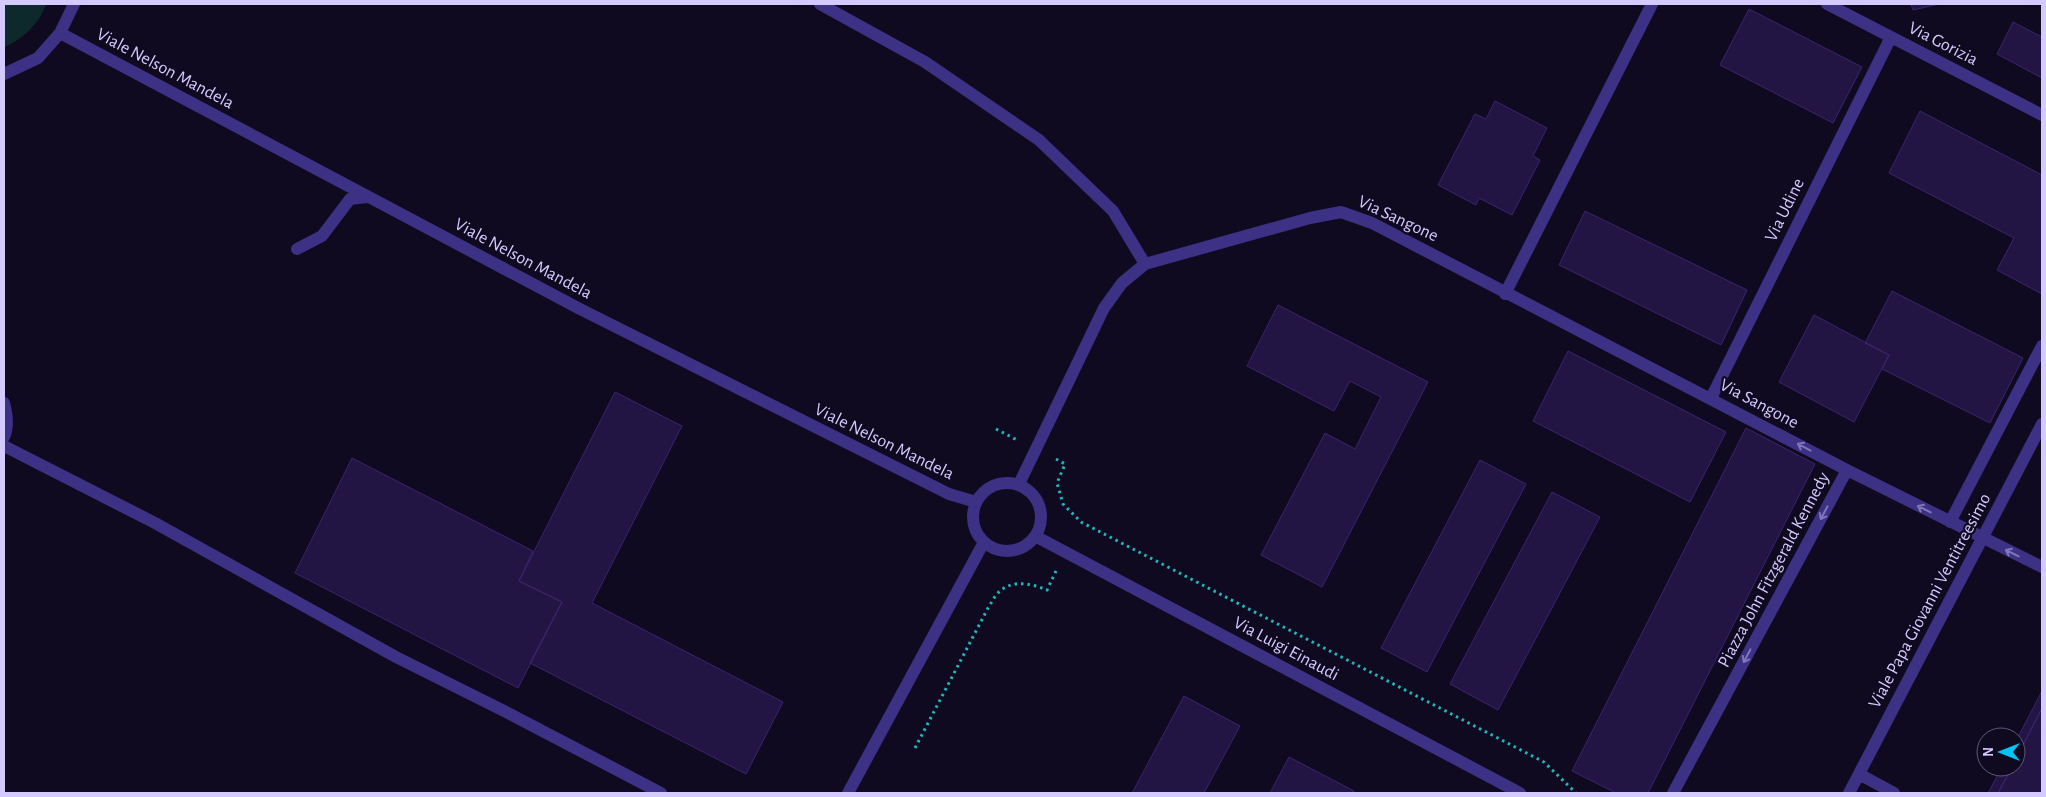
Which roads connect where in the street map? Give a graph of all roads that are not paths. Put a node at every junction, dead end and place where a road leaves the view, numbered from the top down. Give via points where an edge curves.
1 (74, 4) edge
2 (820, 4) edge
3 (1652, 4) edge
4 (1827, 4) edge
5 (60, 33) junction
6 (1891, 36) junction
7 (5, 76) edge
8 (2042, 115) edge
9 (367, 197) junction
10 (297, 249) dead end
11 (1145, 264) junction
12 (1505, 294) junction
13 (2042, 346) edge
14 (1711, 398) junction
15 (4, 403) edge
16 (2042, 424) edge
17 (4, 437) edge
18 (4, 446) edge
19 (1847, 470) junction
20 (1019, 484) junction
21 (976, 502) junction
22 (1950, 522) junction
23 (1035, 536) junction
24 (1983, 538) junction
25 (984, 542) junction
26 (2042, 567) edge
27 (1859, 774) junction
28 (661, 793) edge
29 (848, 793) edge
30 (1520, 793) edge
31 (1673, 793) edge
32 (1849, 793) edge
33 (1894, 793) edge

1 - 5 street
2 - 11 street via 925,62 1040,140 1113,212
3 - 12 street
4 - 6 street, Via Gorizia
5 - 7 street via 38,58
5 - 9 street, Viale Nelson Mandela
6 - 8 street, Via Gorizia
6 - 14 street, Via Udine
9 - 10 street via 350,200 322,236
9 - 21 street, Viale Nelson Mandela via 580,309 940,490
11 - 12 street, Via Sangone via 1341,212 1372,223
11 - 20 street, Via Sangone via 1122,283 1104,308
12 - 14 street, Via Sangone
13 - 22 street
19 -> 14 street, Via Sangone
15 - 17 street via 7,417
16 - 24 street, Viale Papa Giovanni Ventitreesimo
18 - 28 street via 155,523 396,657
22 -> 19 street, Piazza John Fitzgerald Kennedy
19 -> 31 street, Piazza John Fitzgerald Kennedy
20 - 21 street via 1009,482 989,487
20 - 23 street via 1035,497 1040,506 1042,516
21 - 25 street via 973,523
22 - 24 street, Piazza John Fitzgerald Kennedy
23 - 25 street via 1017,550 1005,551
23 - 30 street, Via Luigi Einaudi
26 -> 24 street, Piazza John Fitzgerald Kennedy
24 - 27 street, Viale Papa Giovanni Ventitreesimo
25 - 29 street
27 - 32 street, Viale Papa Giovanni Ventitreesimo
27 - 33 street

